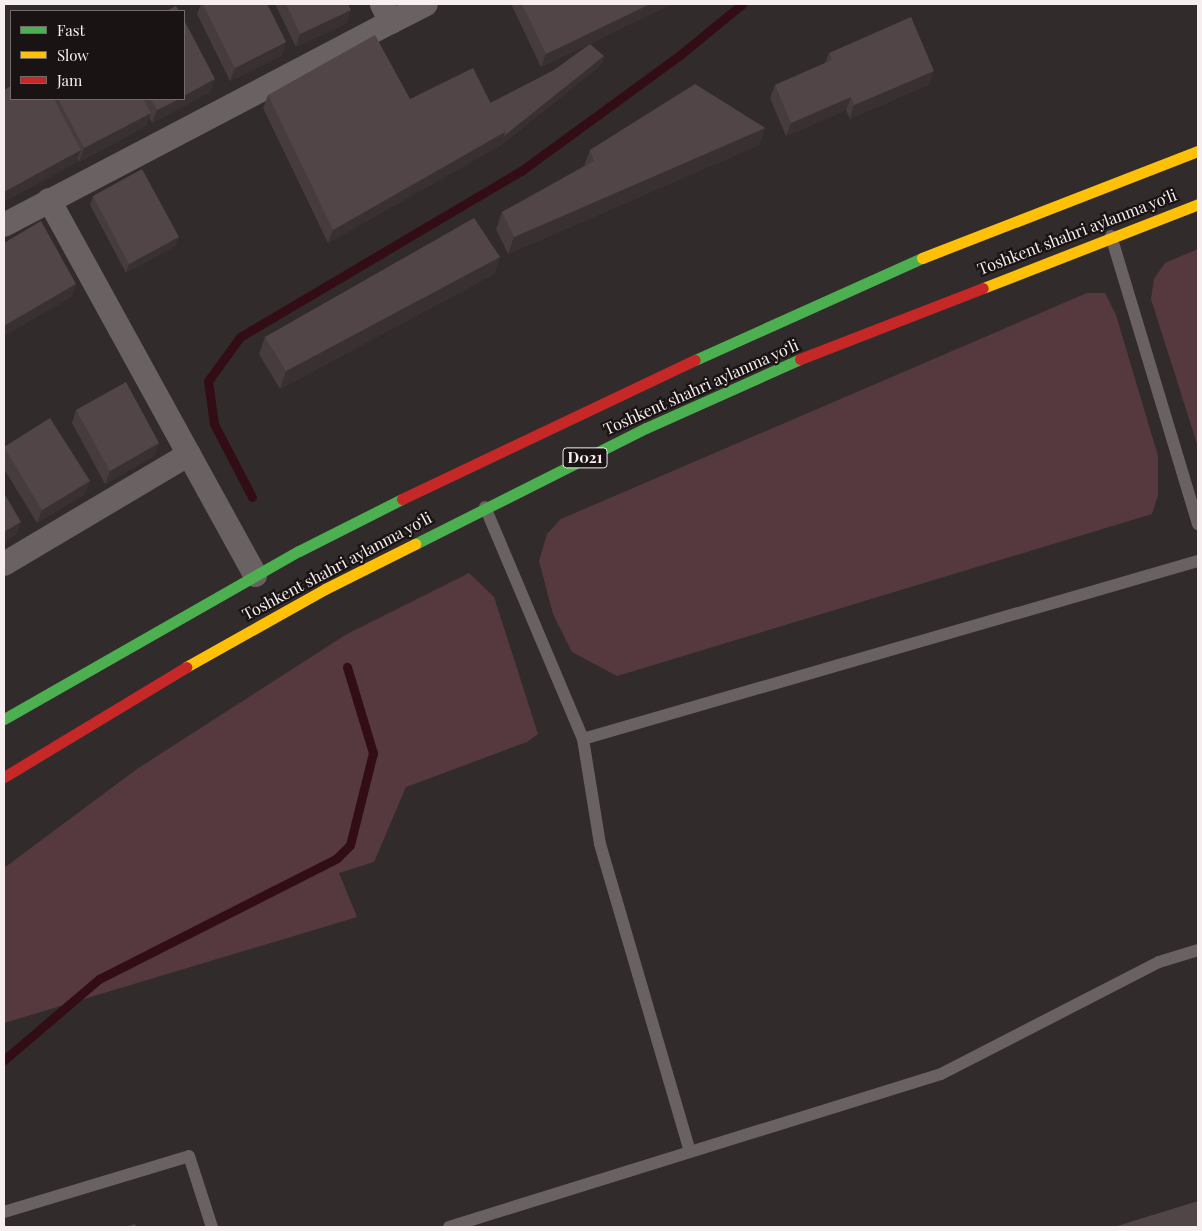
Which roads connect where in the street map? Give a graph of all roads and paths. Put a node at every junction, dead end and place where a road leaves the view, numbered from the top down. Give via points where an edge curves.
1 (426, 4) edge
2 (386, 13) edge
3 (1198, 151) edge
4 (49, 200) junction
5 (1198, 204) edge
6 (4, 225) edge
7 (1111, 236) junction
8 (189, 454) junction
9 (466, 468) junction
10 (474, 483) dead end
11 (483, 503) junction
12 (1198, 524) edge
13 (1198, 561) edge
14 (4, 564) edge
15 (255, 575) junction
16 (4, 719) edge
17 (583, 739) junction
18 (4, 777) edge
19 (1198, 950) edge
20 (690, 1150) junction
21 (4, 1212) edge
22 (212, 1227) edge
23 (449, 1227) edge

1 - 2 street
2 - 4 street
3 - 9 highway, Toshkent shahri aylanma yoʻli / D021 via 913,262 770,325
4 - 6 street
4 - 8 street
5 - 7 highway, Toshkent shahri aylanma yoʻli / D021
7 - 11 highway, Toshkent shahri aylanma yoʻli / D021 via 804,357
7 - 12 lane
8 - 14 street
8 - 15 street
9 - 10 highway
9 - 15 highway, Toshkent shahri aylanma yoʻli / D021
11 - 17 lane
11 - 18 highway, Toshkent shahri aylanma yoʻli / D021 via 192,664
13 - 17 lane
15 - 16 highway, Toshkent shahri aylanma yoʻli / D021
17 - 20 lane via 600,844
19 - 20 lane via 1159,962 941,1074
20 - 23 lane
21 - 22 lane via 189,1156

